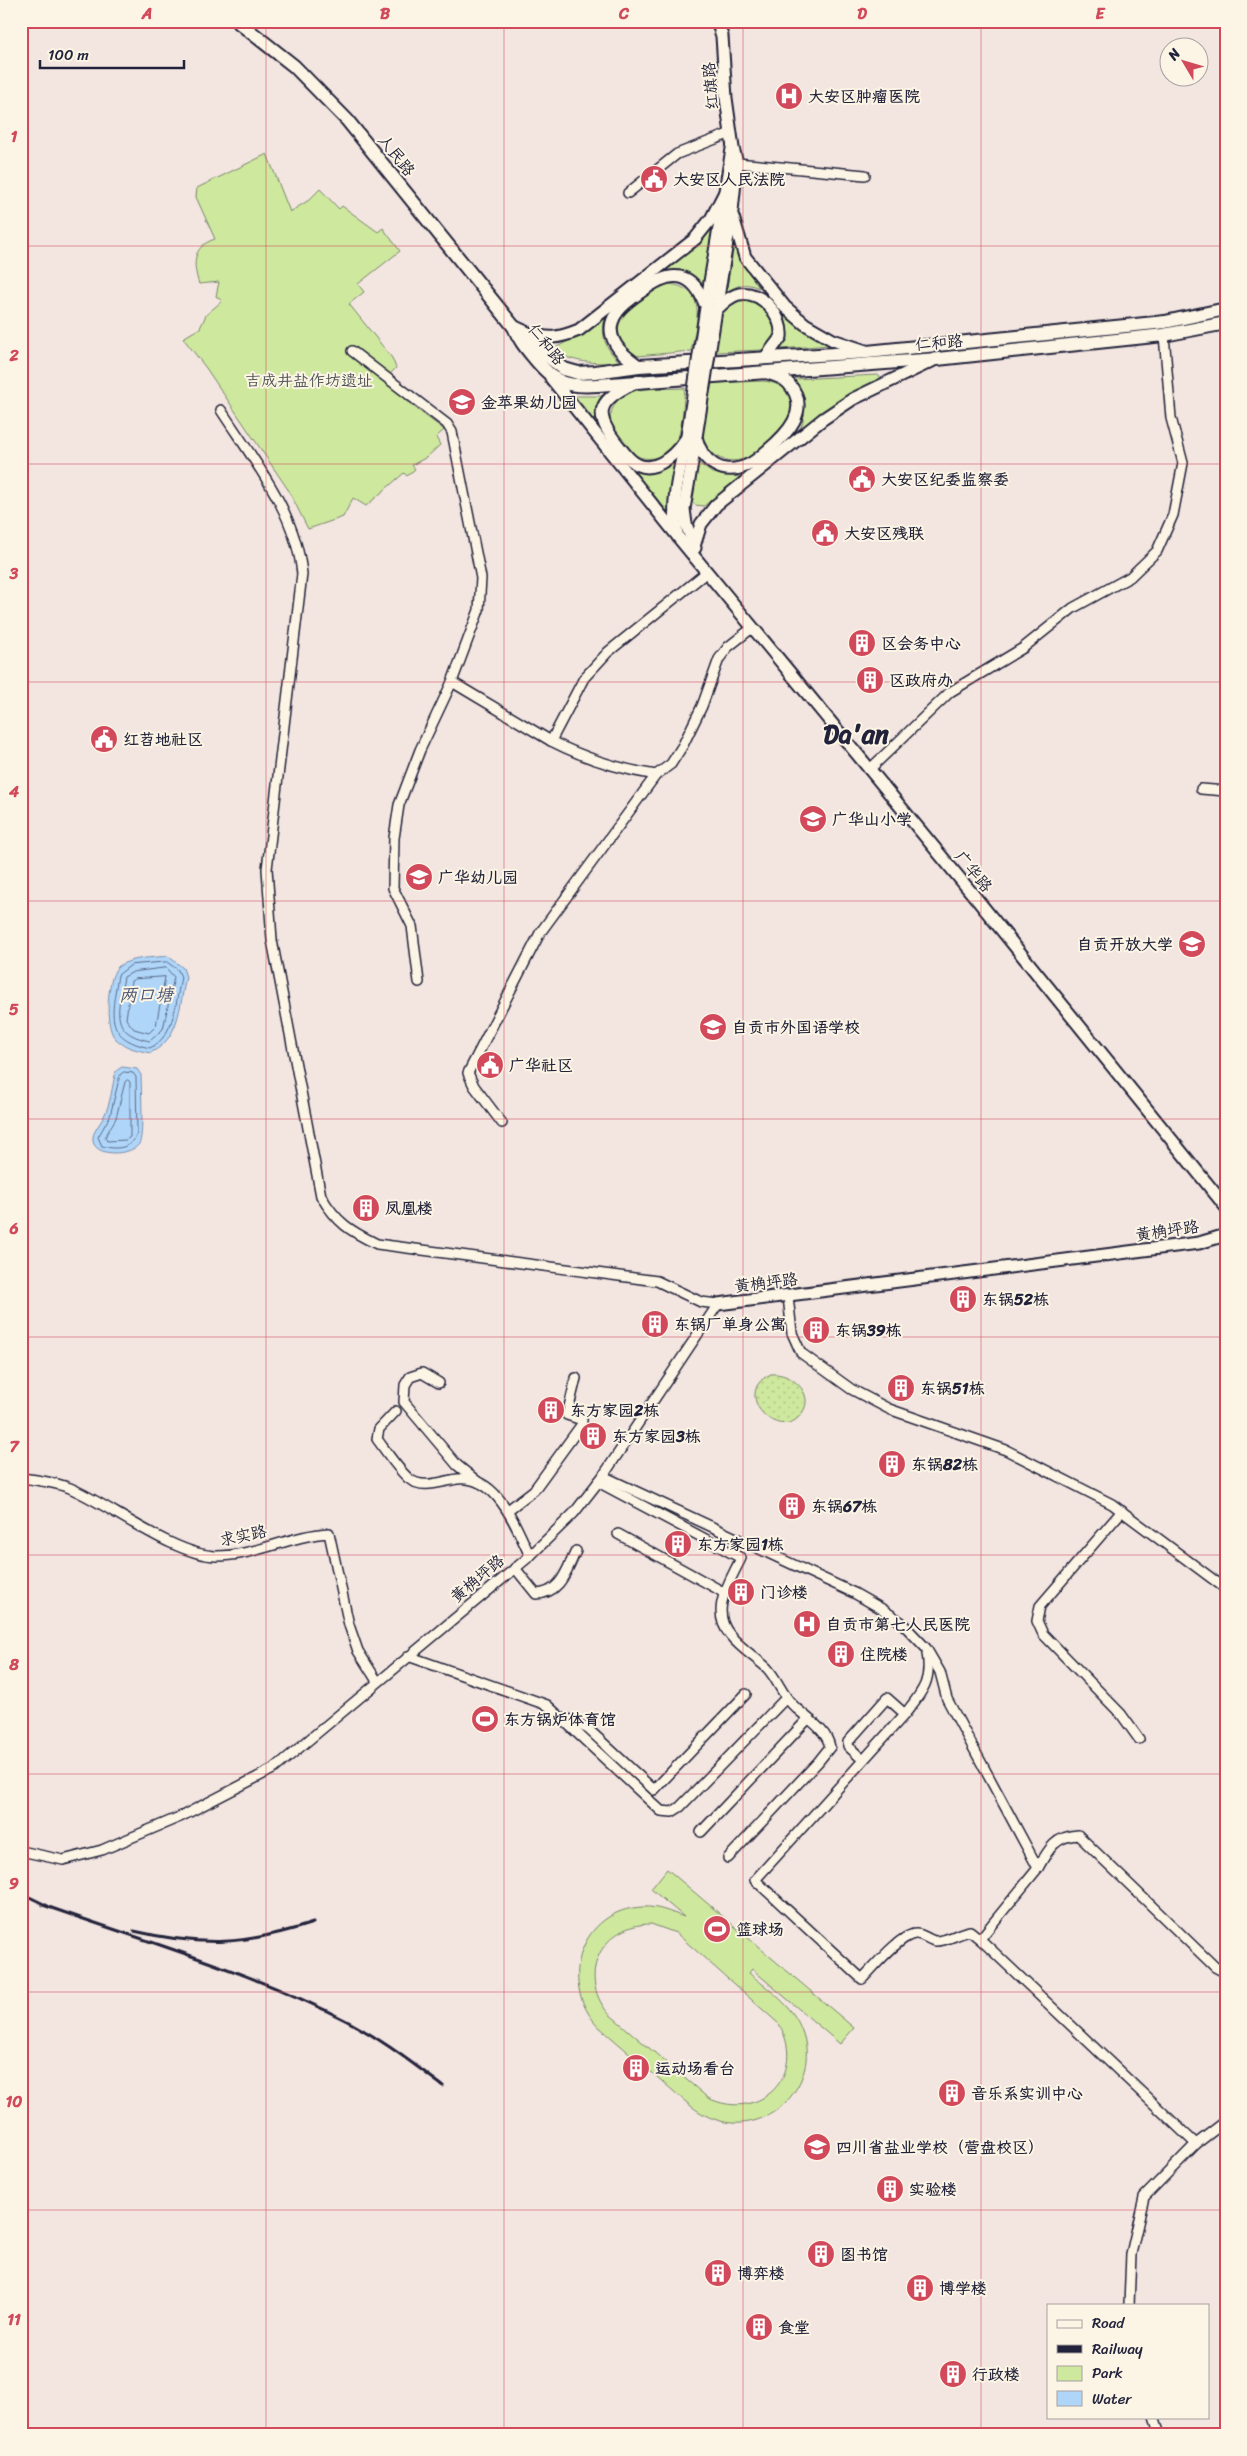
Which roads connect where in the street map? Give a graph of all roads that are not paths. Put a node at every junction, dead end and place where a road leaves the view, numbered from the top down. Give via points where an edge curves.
1 (237, 21) edge
2 (718, 21) edge
3 (731, 133) junction
4 (733, 148) junction
5 (737, 163) junction
6 (865, 175) dead end
7 (726, 190) junction
8 (628, 193) dead end
9 (732, 211) junction
10 (711, 309) junction
11 (1226, 310) edge
12 (1226, 323) edge
13 (514, 327) junction
14 (527, 333) junction
15 (1164, 335) junction
16 (352, 351) dead end
17 (867, 352) junction
18 (765, 358) junction
19 (937, 358) junction
20 (639, 366) junction
21 (765, 372) junction
22 (551, 378) junction
23 (637, 381) junction
24 (221, 410) dead end
25 (692, 437) junction
26 (678, 537) junction
27 (695, 543) junction
28 (696, 557) junction
29 (707, 572) junction
30 (752, 628) junction
31 (452, 682) junction
32 (551, 741) junction
33 (869, 770) junction
34 (656, 775) junction
35 (1202, 789) dead end
36 (1226, 791) edge
37 (419, 982) dead end
38 (502, 1123) dead end
39 (1226, 1207) edge
40 (1226, 1235) edge
41 (788, 1296) junction
42 (718, 1304) junction
43 (576, 1378) dead end
44 (439, 1383) dead end
45 (396, 1411) dead end
46 (21, 1478) edge
47 (600, 1479) junction
48 (479, 1482) junction
49 (508, 1510) junction
50 (1122, 1511) junction
51 (618, 1534) dead end
52 (576, 1551) dead end
53 (530, 1556) junction
54 (515, 1568) junction
55 (1226, 1589) edge
56 (725, 1592) junction
57 (926, 1648) junction
58 (408, 1656) junction
59 (377, 1681) junction
60 (746, 1694) dead end
61 (785, 1698) junction
62 (558, 1714) junction
63 (905, 1714) junction
64 (808, 1718) junction
65 (1139, 1739) dead end
66 (863, 1760) junction
67 (701, 1832) dead end
68 (21, 1851) edge
69 (728, 1858) dead end
70 (1038, 1868) junction
71 (980, 1939) junction
72 (1226, 1973) edge
73 (1226, 2121) edge
74 (1196, 2144) junction
75 (1129, 2304) edge
76 (1154, 2418) edge
77 (1160, 2435) edge

1 - 13 main road, 人民路 via 294,66 347,120
2 - 3 main road, 红旗路
3 - 4 main road, 红旗路
3 - 8 street via 677,154
4 - 5 main road
4 - 7 main road
5 - 6 street
5 - 9 main road
7 - 10 main road
7 - 14 main road via 695,239 579,330 560,338
9 - 10 main road
9 - 17 main road via 745,257 785,307 805,324 833,340
10 - 18 main road via 738,294 748,294 774,311 780,320 781,337
10 - 20 main road via 695,286 671,276 658,279 620,308 613,320 611,334 617,348
10 - 25 main road, bridge
11 - 17 main road, 仁和路 via 1165,322
12 - 15 main road, 仁和路
13 - 14 main road, 仁和路
13 - 22 main road, 仁和路 via 520,341
14 - 20 main road, 仁和路 via 546,355 564,369 594,372
15 - 19 main road, 仁和路
15 - 33 street via 1171,418 1183,463 1173,515 1157,551 1130,577 1073,608 1023,648 950,692
16 - 31 street via 452,432 480,578 479,610
17 - 18 main road, 仁和路
18 - 20 main road, 仁和路
19 - 21 main road, 仁和路
19 - 27 main road via 853,399 823,419 716,505 701,524
21 - 23 main road, 仁和路
21 - 25 main road via 790,384 797,398 795,423 778,442 750,464 730,469 706,459
22 - 23 main road, 仁和路 via 580,386
22 - 26 main road, 广华路
23 - 25 main road via 615,392 603,409 605,429 630,460 645,465 666,462
24 - 42 street via 279,500 300,555 302,574 267,869 272,940 322,1196 332,1216 377,1244 657,1281 700,1302
25 - 26 main road via 674,509
25 - 27 main road via 684,509 686,524
26 - 28 main road, 广华路
27 - 28 main road
28 - 29 main road, 广华路
29 - 30 main road, 广华路
29 - 32 street via 608,652 584,678
30 - 33 main road, 广华路
30 - 34 street via 728,647 719,659 683,745 671,764
31 - 32 street
31 - 37 street via 402,796 394,838 393,888 412,926
32 - 34 street via 575,754
33 - 39 main road, 广华路
34 - 38 street via 540,933 468,1073
35 - 36 street
40 - 41 main road, 黄桷坪路 via 1199,1243
41 - 42 main road, 黄桷坪路
41 - 50 street via 792,1333 801,1353 850,1389 889,1409 1006,1450
42 - 47 street, 黄桷坪路
43 - 49 street via 567,1415 582,1420 582,1424 534,1490
44 - 48 street via 422,1373 410,1377 405,1385 404,1402 457,1465
45 - 48 street via 379,1429 377,1438 408,1478 423,1485 454,1479
46 - 59 street, 求实路 via 43,1480 69,1488 172,1543 216,1556 241,1553 311,1534 329,1533 348,1625 358,1651
47 - 53 street, 黄桷坪路 via 574,1513
47 - 56 street via 741,1558
47 - 57 street via 854,1593 901,1622
48 - 49 street
49 - 53 street
50 - 55 street
50 - 65 street via 1040,1606 1037,1621 1043,1634 1121,1714
51 - 56 street
52 - 54 street via 560,1583 548,1594 536,1594
53 - 54 street, 黄桷坪路
54 - 58 street, 黄桷坪路
56 - 61 street via 720,1611 730,1635 766,1668
57 - 63 street via 930,1670 924,1689
57 - 70 street via 940,1672 947,1698
58 - 59 street, 黄桷坪路
58 - 62 street via 547,1705
59 - 68 street, 黄桷坪路 via 275,1768 182,1816 102,1850 63,1860
60 - 62 street via 654,1790 588,1729
61 - 62 street via 672,1812 661,1811
61 - 64 street
63 - 66 street
63 - 66 street via 887,1698 848,1742 848,1746
64 - 67 street
64 - 69 street via 828,1737 830,1747
66 - 71 street via 755,1880 862,1979 901,1941 913,1934 935,1941 970,1931
70 - 71 street
70 - 72 street via 1049,1848 1065,1836 1078,1835 1215,1967
71 - 74 street
73 - 74 street
74 - 75 street via 1144,2197 1131,2254
76 - 77 street

